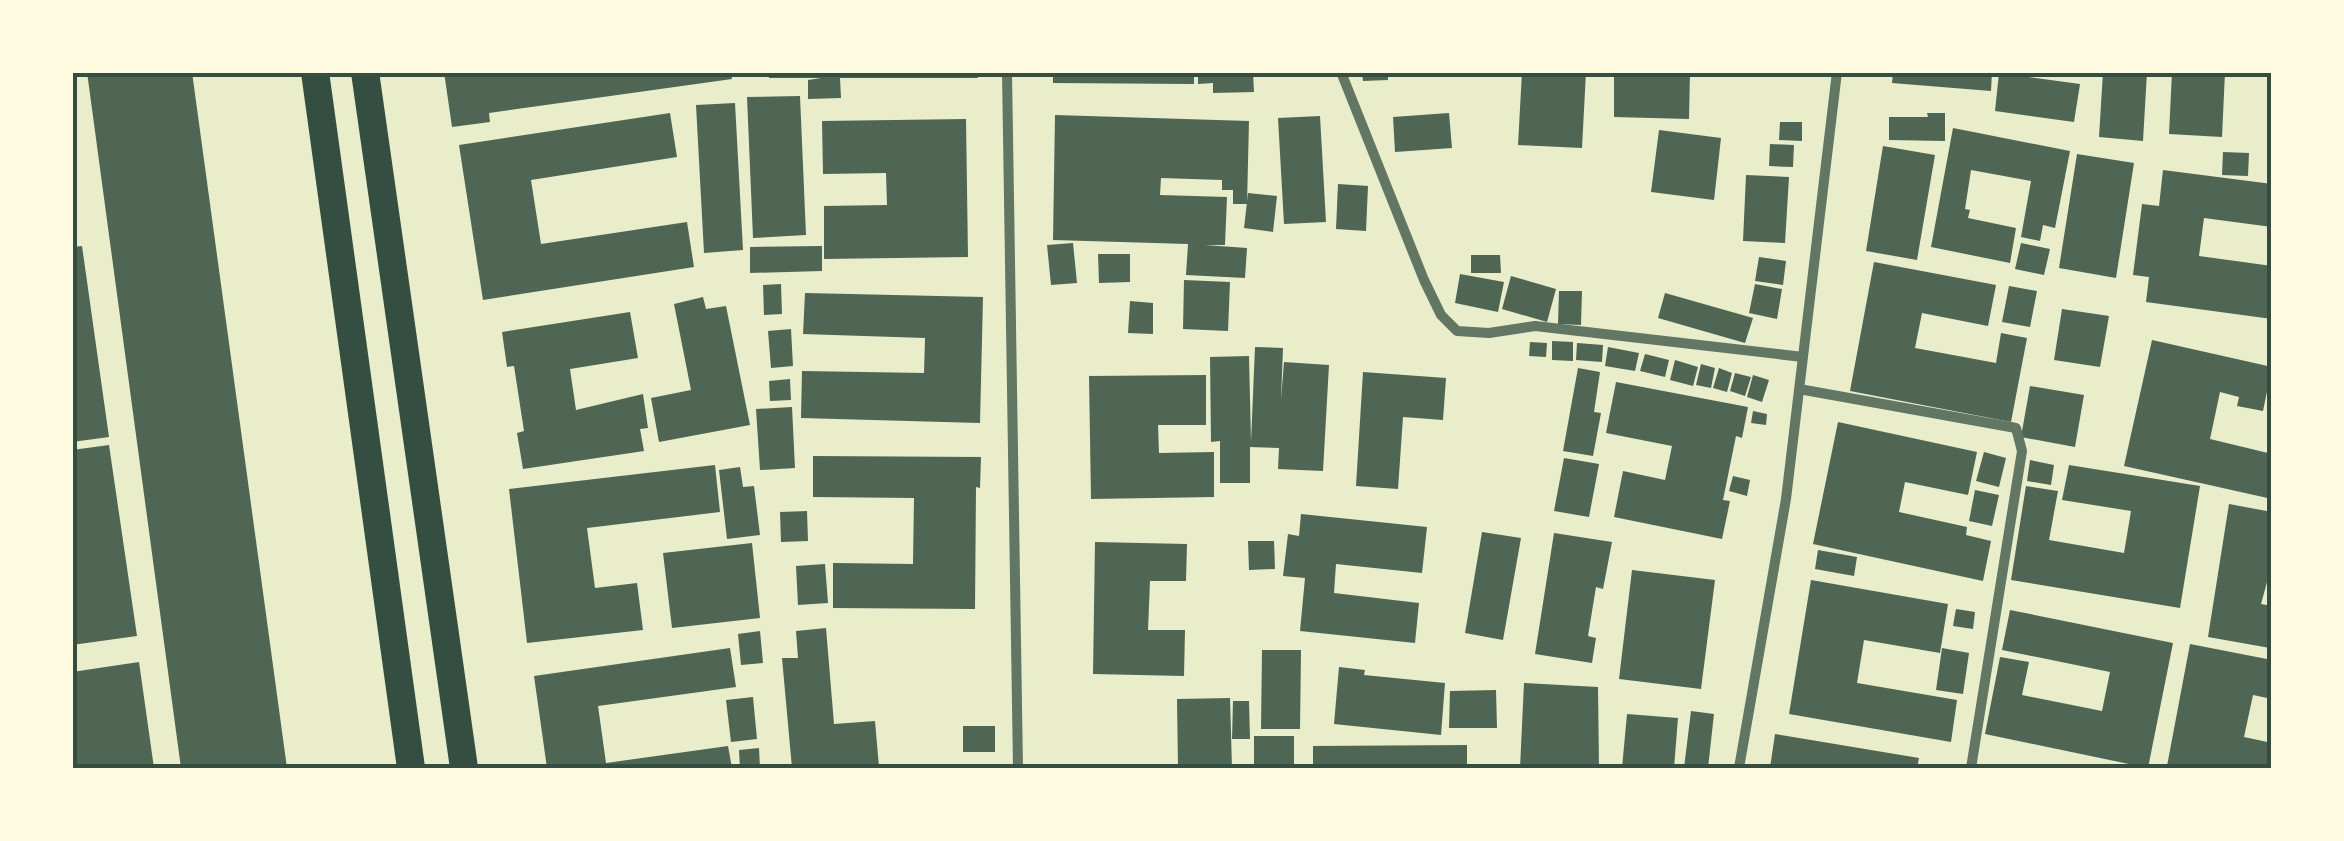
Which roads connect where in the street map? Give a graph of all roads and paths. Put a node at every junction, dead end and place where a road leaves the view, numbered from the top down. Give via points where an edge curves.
1 (315, 72) edge
2 (365, 72) edge
3 (1007, 72) edge
4 (1341, 72) edge
5 (1836, 72) edge
6 (1802, 357) junction
7 (1799, 390) junction
8 (411, 768) edge
9 (464, 768) edge
10 (1018, 768) edge
11 (1739, 768) edge
12 (1971, 768) edge

1 - 8 highway
2 - 9 highway
3 - 10 street
4 - 6 street via 1440,316 1457,331 1535,326
5 - 6 street
6 - 7 street
7 - 11 street
7 - 12 street via 2016,428 2022,451

